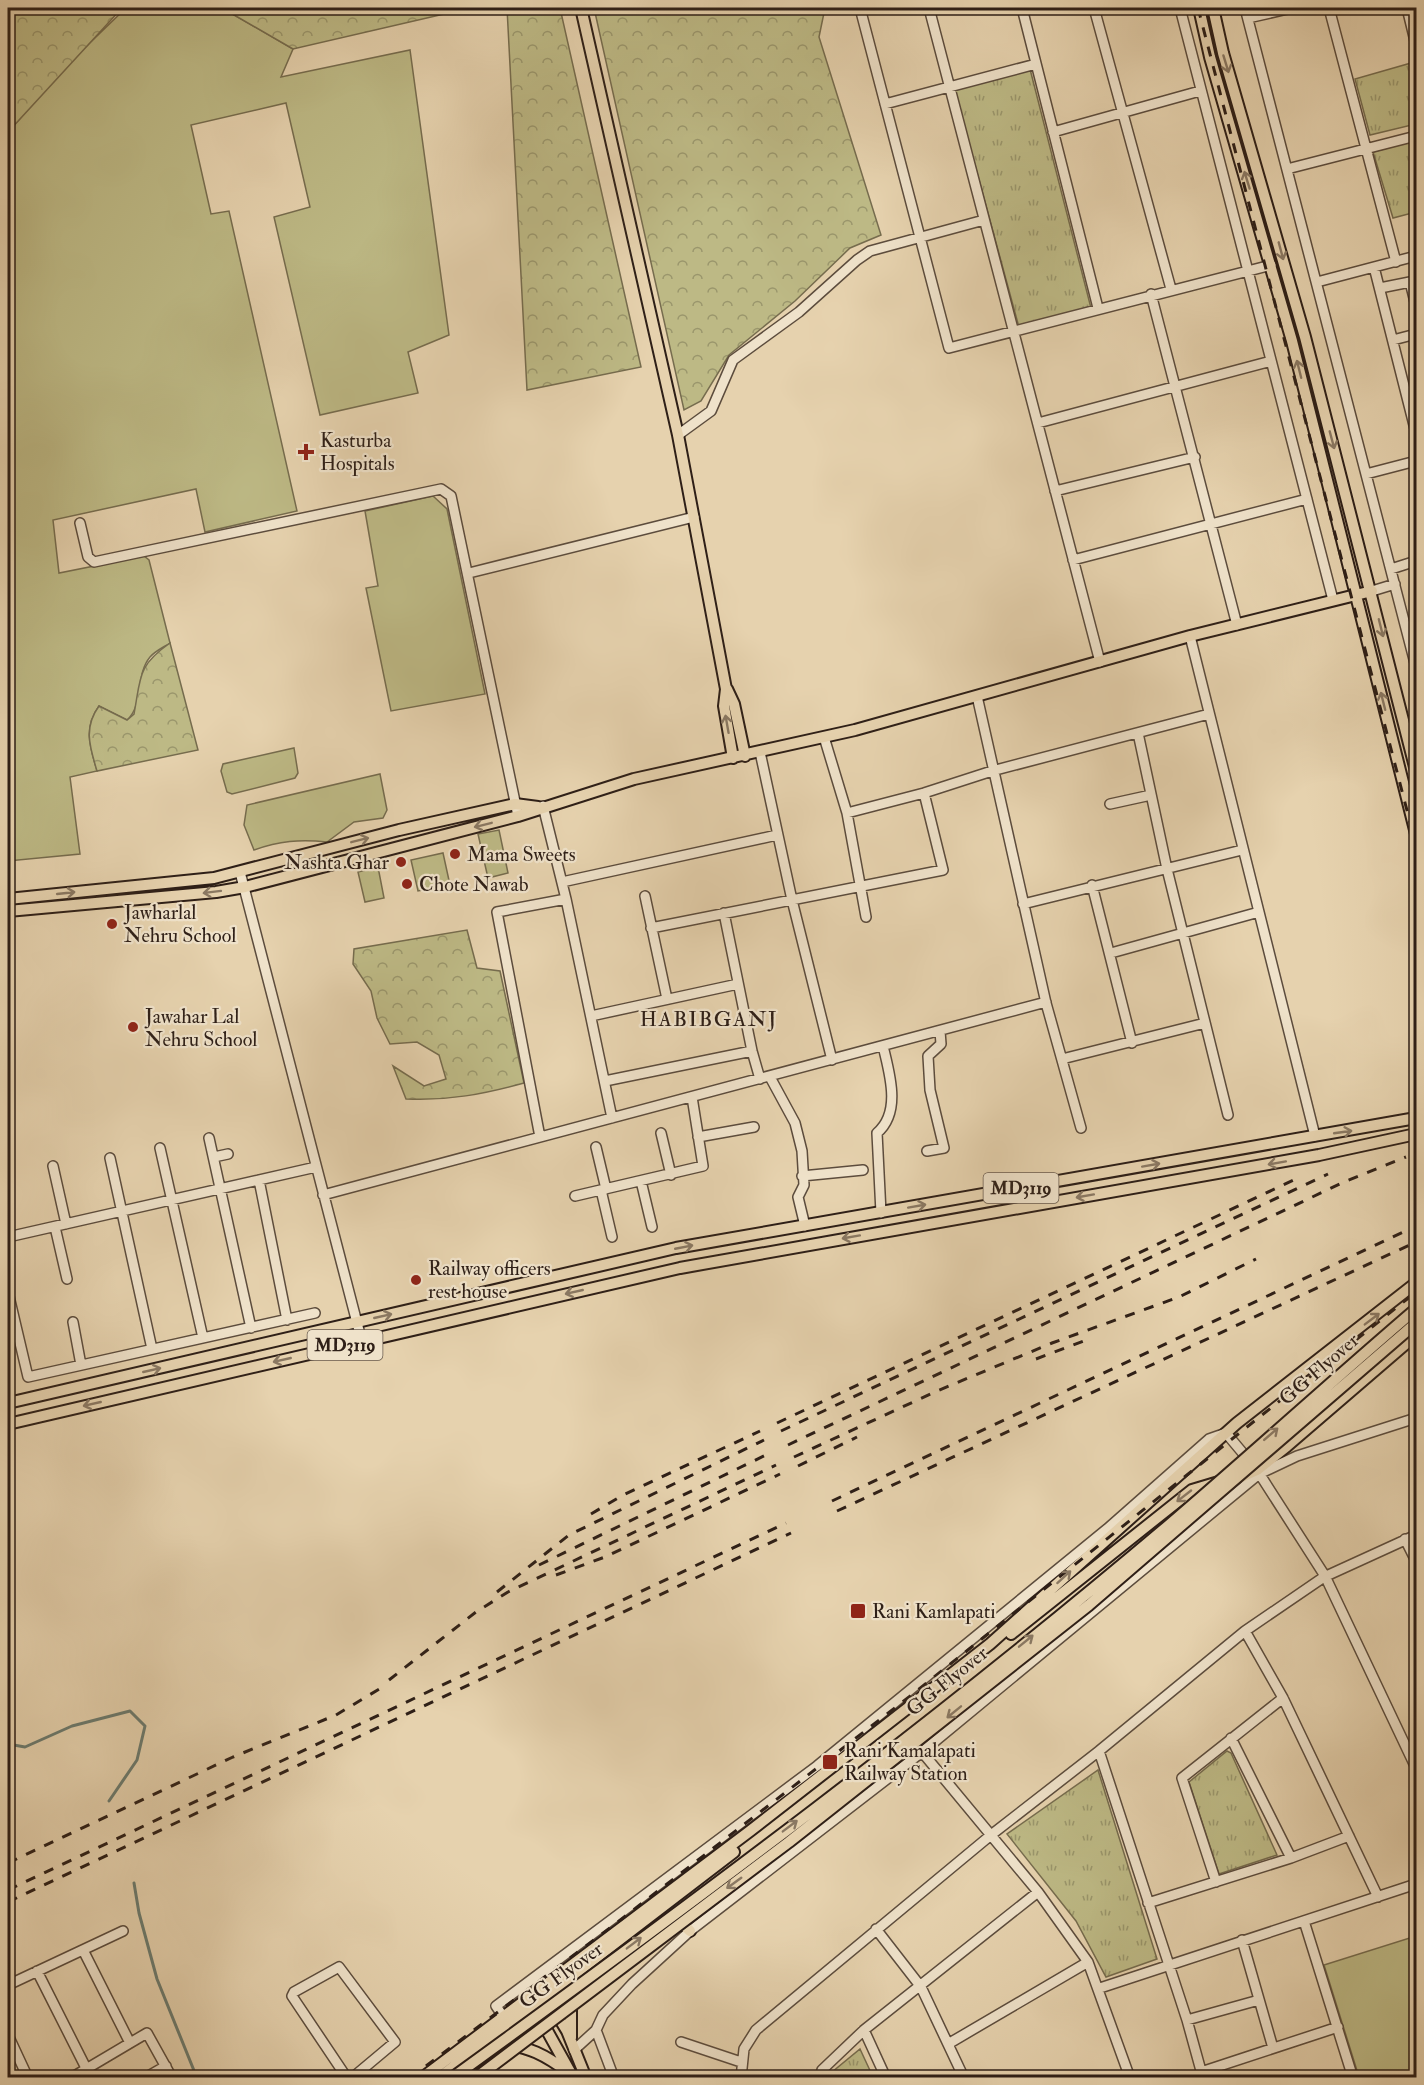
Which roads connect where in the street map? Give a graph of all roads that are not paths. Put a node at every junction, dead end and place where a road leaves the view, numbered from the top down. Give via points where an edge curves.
1 (581, 8) edge
2 (860, 8) edge
3 (929, 8) edge
4 (1022, 8) edge
5 (1094, 8) edge
6 (1180, 8) edge
7 (1198, 8) edge
8 (1213, 8) edge
9 (1245, 8) edge
10 (1292, 8) edge
11 (1329, 8) edge
12 (1407, 8) edge
13 (1248, 18) junction
14 (1416, 45) edge
15 (1036, 64) junction
16 (949, 85) junction
17 (1200, 91) junction
18 (885, 104) junction
19 (1124, 113) junction
20 (1053, 132) junction
21 (1416, 136) edge
22 (1366, 149) junction
23 (1287, 170) junction
24 (984, 220) junction
25 (920, 239) junction
26 (1416, 256) edge
27 (1396, 262) junction
28 (1271, 264) junction
29 (1374, 267) junction
30 (1247, 270) junction
31 (1317, 282) junction
32 (1380, 288) junction
33 (1171, 289) junction
34 (1151, 294) junction
35 (1416, 306) edge
36 (1098, 308) junction
37 (1013, 331) junction
38 (1416, 334) edge
39 (1393, 340) junction
40 (1271, 361) junction
41 (1177, 387) junction
42 (1038, 423) junction
43 (1416, 433) edge
44 (678, 435) junction
45 (1195, 457) junction
46 (1416, 461) edge
47 (1366, 474) junction
48 (1056, 491) junction
49 (1306, 499) junction
50 (694, 517) junction
51 (80, 523) dead end
52 (1212, 525) junction
53 (1073, 560) junction
54 (1416, 561) edge
55 (1391, 569) junction
56 (469, 573) junction
57 (1395, 584) junction
58 (1372, 591) junction
59 (1356, 594) junction
60 (1333, 600) junction
61 (1237, 625) junction
62 (1412, 631) edge
63 (1190, 636) junction
64 (1100, 662) junction
65 (1416, 667) edge
66 (726, 689) junction
67 (976, 696) junction
68 (1209, 714) junction
69 (1138, 733) junction
70 (824, 737) junction
71 (760, 752) junction
72 (745, 756) junction
73 (734, 758) junction
74 (992, 771) junction
75 (1416, 771) edge
76 (924, 793) junction
77 (1151, 795) junction
78 (515, 804) junction
79 (1110, 804) dead end
80 (541, 807) junction
81 (847, 813) junction
82 (518, 816) junction
83 (390, 832) junction
84 (1416, 834) edge
85 (777, 835) junction
86 (394, 847) junction
87 (1242, 850) junction
88 (1167, 869) junction
89 (240, 872) junction
90 (562, 882) junction
91 (860, 885) junction
92 (1092, 885) junction
93 (245, 887) junction
94 (645, 896) dead end
95 (1021, 898) junction
96 (8, 899) edge
97 (566, 899) junction
98 (792, 900) junction
99 (8, 911) edge
100 (1259, 912) junction
101 (724, 913) junction
102 (866, 917) dead end
103 (651, 928) junction
104 (1183, 933) junction
105 (1112, 953) junction
106 (738, 984) junction
107 (667, 999) junction
108 (1046, 1002) junction
109 (591, 1016) junction
110 (1205, 1023) junction
111 (940, 1031) junction
112 (1132, 1043) junction
113 (882, 1046) junction
114 (752, 1051) junction
115 (1062, 1059) junction
116 (832, 1060) junction
117 (765, 1078) junction
118 (605, 1081) junction
119 (692, 1097) junction
120 (1228, 1115) dead end
121 (612, 1118) junction
122 (1416, 1118) edge
123 (754, 1127) dead end
124 (1081, 1128) dead end
125 (661, 1133) dead end
126 (1416, 1134) edge
127 (1316, 1136) junction
128 (540, 1137) junction
129 (698, 1137) junction
130 (209, 1138) dead end
131 (596, 1147) dead end
132 (160, 1148) dead end
133 (927, 1151) dead end
134 (228, 1154) dead end
135 (214, 1157) junction
136 (110, 1158) dead end
137 (53, 1166) dead end
138 (316, 1167) junction
139 (863, 1170) dead end
140 (1112, 1172) junction
141 (671, 1174) junction
142 (802, 1176) junction
143 (259, 1180) junction
144 (641, 1181) junction
145 (221, 1189) junction
146 (604, 1190) junction
147 (1114, 1191) junction
148 (323, 1195) junction
149 (575, 1196) dead end
150 (172, 1200) junction
151 (122, 1211) junction
152 (881, 1213) junction
153 (66, 1224) junction
154 (805, 1226) junction
155 (55, 1227) junction
156 (652, 1227) dead end
157 (8, 1237) edge
158 (612, 1237) dead end
159 (67, 1279) dead end
160 (1416, 1283) edge
161 (8, 1292) edge
162 (1416, 1309) edge
163 (315, 1313) dead end
164 (287, 1320) junction
165 (73, 1322) dead end
166 (357, 1323) junction
167 (1416, 1323) edge
168 (251, 1328) junction
169 (1416, 1335) edge
170 (203, 1338) junction
171 (362, 1342) junction
172 (152, 1349) junction
173 (81, 1365) junction
174 (8, 1403) edge
175 (1416, 1418) edge
176 (8, 1424) edge
177 (1226, 1432) junction
178 (1258, 1472) junction
179 (1416, 1535) edge
180 (1405, 1539) junction
181 (1416, 1561) edge
182 (1325, 1576) junction
183 (1245, 1631) junction
184 (1283, 1698) junction
185 (1231, 1738) junction
186 (1099, 1751) junction
187 (922, 1752) junction
188 (1416, 1764) edge
189 (991, 1835) junction
190 (1349, 1836) junction
191 (1291, 1858) junction
192 (1216, 1882) junction
193 (1416, 1884) edge
194 (1038, 1892) junction
195 (1378, 1897) junction
196 (1148, 1903) junction
197 (663, 1906) junction
198 (1304, 1921) junction
199 (876, 1929) junction
200 (690, 1930) junction
201 (123, 1931) dead end
202 (1242, 1940) junction
203 (83, 1950) junction
204 (1088, 1962) junction
205 (1169, 1965) junction
206 (37, 1971) junction
207 (571, 1975) junction
208 (8, 1985) edge
209 (921, 1987) junction
210 (1100, 1988) junction
211 (543, 1991) junction
212 (530, 2000) junction
213 (1259, 2000) junction
214 (503, 2016) junction
215 (1187, 2020) junction
216 (1338, 2027) junction
217 (596, 2030) junction
218 (864, 2030) junction
219 (8, 2035) edge
220 (484, 2042) junction
221 (681, 2042) dead end
222 (130, 2043) junction
223 (948, 2044) junction
224 (573, 2046) junction
225 (1273, 2048) junction
226 (741, 2061) junction
227 (166, 2066) junction
228 (87, 2068) junction
229 (1202, 2075) edge
230 (572, 2076) edge
231 (28, 2078) edge
232 (71, 2078) edge
233 (145, 2078) edge
234 (172, 2078) edge
235 (350, 2078) edge
236 (422, 2078) edge
237 (439, 2078) edge
238 (452, 2078) edge
239 (476, 2078) edge
240 (586, 2078) edge
241 (614, 2078) edge
242 (741, 2078) edge
243 (820, 2078) edge
244 (886, 2078) edge
245 (964, 2078) edge
246 (1130, 2078) edge
247 (1353, 2078) edge

1 - 44 main road
2 - 18 street
3 - 16 street
4 - 15 street
5 - 19 street
6 - 17 street
28 -> 7 main road
8 -> 58 main road
9 - 13 street
10 - 13 street
11 - 22 street
12 - 14 street
13 - 23 street
15 - 16 street
15 - 20 street
16 - 18 street
16 - 24 street
17 - 19 street
17 - 30 street
18 - 25 street
19 - 20 street
19 - 33 street
20 - 36 street
21 - 22 street
22 - 23 street
22 - 27 street
23 - 31 street
24 - 25 street
24 - 37 street
25 - 37 street via 949,348
25 - 44 street via 870,251 807,306 733,360 711,411
26 - 27 street
27 - 29 street
28 - 30 street
59 -> 28 main road
29 - 31 street
29 - 32 street
30 - 33 street
30 - 40 street
31 - 47 street
32 - 35 street via 1410,282
32 - 39 street
33 - 34 street
34 - 36 street
34 - 41 street
36 - 37 street
37 - 42 street
38 - 39 street
39 - 43 street
40 - 41 street
40 - 49 street
41 - 42 street
41 - 45 street
42 - 48 street
44 - 50 main road
45 - 48 street
45 - 52 street
46 - 47 street
47 - 55 street
48 - 53 street
49 - 52 street
49 - 60 street
50 - 56 street
50 - 66 main road
51 - 56 street via 88,557 94,562 441,489 451,496
52 - 53 street
52 - 61 street
53 - 64 street
54 - 55 street
55 - 57 street
56 - 78 street
57 - 58 street
57 - 62 street
58 - 59 main road
58 -> 75 main road
59 - 60 main road
84 -> 59 main road
60 - 61 main road
61 - 63 main road
62 - 65 street
63 - 64 main road
63 - 68 street
64 - 67 main road
66 - 72 main road via 734,704
73 -> 66 main road via 724,706
67 - 70 main road
67 - 74 street
68 - 69 street
68 - 87 street
69 - 74 street
69 - 77 street
70 - 71 main road
70 - 81 street
71 - 72 main road
71 - 85 street
72 - 73 main road
73 - 80 main road via 634,779
74 - 76 street
74 - 95 street
76 - 81 street
76 - 91 street via 943,870
77 - 79 street
77 - 88 street
78 - 80 main road
78 - 82 street
78 - 83 main road
80 - 82 main road
80 - 90 street
81 - 91 street
82 -> 86 main road
83 - 86 main road
89 -> 83 main road
85 - 90 street
85 - 98 street
86 - 93 main road
87 - 88 street
87 - 100 street
88 - 92 street
88 - 104 street
89 - 93 street
96 -> 89 main road
90 - 97 street
91 - 98 street
91 - 102 street
92 - 95 street
92 - 105 street
93 -> 99 main road
93 - 138 street
94 - 103 street
95 - 108 street
97 - 109 street
97 - 128 street via 497,912
98 - 101 street
98 - 116 street
100 - 104 street
100 - 127 street
101 - 103 street
101 - 106 street
103 - 107 street
104 - 105 street
104 - 110 street
105 - 112 street
106 - 107 street
106 - 114 street
107 - 109 street
108 - 111 street
108 - 115 street
109 - 118 street
110 - 112 street
110 - 120 street
111 - 113 street
111 - 133 street via 941,1044 928,1056 930,1090 944,1148
112 - 115 street
113 - 116 street
113 - 152 street via 890,1077 891,1108 886,1126 878,1133
114 - 117 street
114 - 118 street
115 - 124 street
116 - 117 street
117 - 119 street
117 - 142 street via 795,1123 802,1151
118 - 121 street
119 - 121 street
119 - 129 street
121 - 128 street
127 -> 122 main road, MD3119
123 - 129 street
125 - 141 street
126 -> 147 main road, MD3119
140 -> 127 main road, MD3119
128 - 148 street
129 - 141 street via 703,1166
130 - 135 street
131 - 146 street
132 - 150 street
134 - 135 street
135 - 145 street
136 - 151 street
137 - 153 street
138 - 143 street
138 - 148 street
139 - 142 street
140 - 147 main road
152 -> 140 main road, MD3119
141 - 144 street
142 - 154 street via 804,1185 798,1197
143 - 145 street
143 - 164 street
144 - 146 street
144 - 156 street
145 - 150 street
145 - 168 street
146 - 149 street
146 - 158 street
147 -> 171 main road, MD3119 via 680,1268
148 - 166 street
150 - 151 street
150 - 170 street
151 - 153 street
151 - 172 street
152 - 154 main road, MD3119
153 - 155 street
166 -> 154 main road, MD3119 via 676,1248
155 - 157 street
155 - 159 street
177 -> 160 main road
161 - 173 street via 28,1377
238 -> 162 main road, GG Flyover, bridge via 921,1726 1169,1524
163 - 164 street
164 - 168 street
165 - 173 street
166 - 171 street
174 -> 166 main road, MD3119
167 -> 239 main road, GG Flyover, bridge via 1070,1619 789,1842
168 - 170 street
169 - 178 main road
170 - 172 street
171 -> 176 main road, MD3119
172 - 173 street
175 - 178 street
177 - 178 street
211 -> 177 main road via 990,1644
177 - 214 street via 1209,1439 1107,1529 817,1766 496,2006
178 - 182 street
178 - 187 street
178 -> 197 main road via 1192,1490
179 - 180 street
180 - 181 street
180 - 182 street
182 - 183 street
182 - 188 street
183 - 184 street
183 - 186 street
184 - 185 street
184 - 190 street
185 - 191 street
185 - 192 street via 1182,1778
186 - 189 street
186 - 196 street
187 - 189 street
187 - 200 street
189 - 194 street
189 - 199 street
190 - 191 street
190 - 195 street
191 - 192 street
192 - 196 street
193 - 195 street
194 - 204 street
194 - 209 street
195 - 198 street
196 - 205 street
197 - 200 main road
197 - 207 main road
198 - 202 street
198 - 216 street
199 - 209 street
199 - 226 street via 756,2030
200 - 217 street via 618,1999
201 - 203 street
202 - 205 street
202 - 213 street
203 - 206 street
203 - 222 street
204 - 210 street
204 - 223 street
205 - 210 street
205 - 215 street
206 - 208 street
206 - 228 street
207 - 211 main road
207 - 224 main road
209 - 218 street
209 - 223 street
210 - 246 street
211 - 212 main road
211 - 224 main road
212 - 214 main road
212 - 220 main road
212 - 230 main road
213 - 215 street
213 - 225 street
214 - 236 main road
215 - 229 street
216 - 225 street
216 - 247 street
217 - 224 street
217 - 241 street
218 - 243 street via 822,2070
218 - 244 street
219 - 231 street
220 - 230 main road via 525,2046 542,2052
220 - 237 main road
221 - 226 street
222 - 227 street via 147,2034
222 - 228 street
223 - 245 street
224 - 240 main road
225 - 229 street
226 - 242 street
227 - 233 street
227 - 234 street
228 - 232 street
235 - 235 street via 292,1996 339,1967 395,2042

